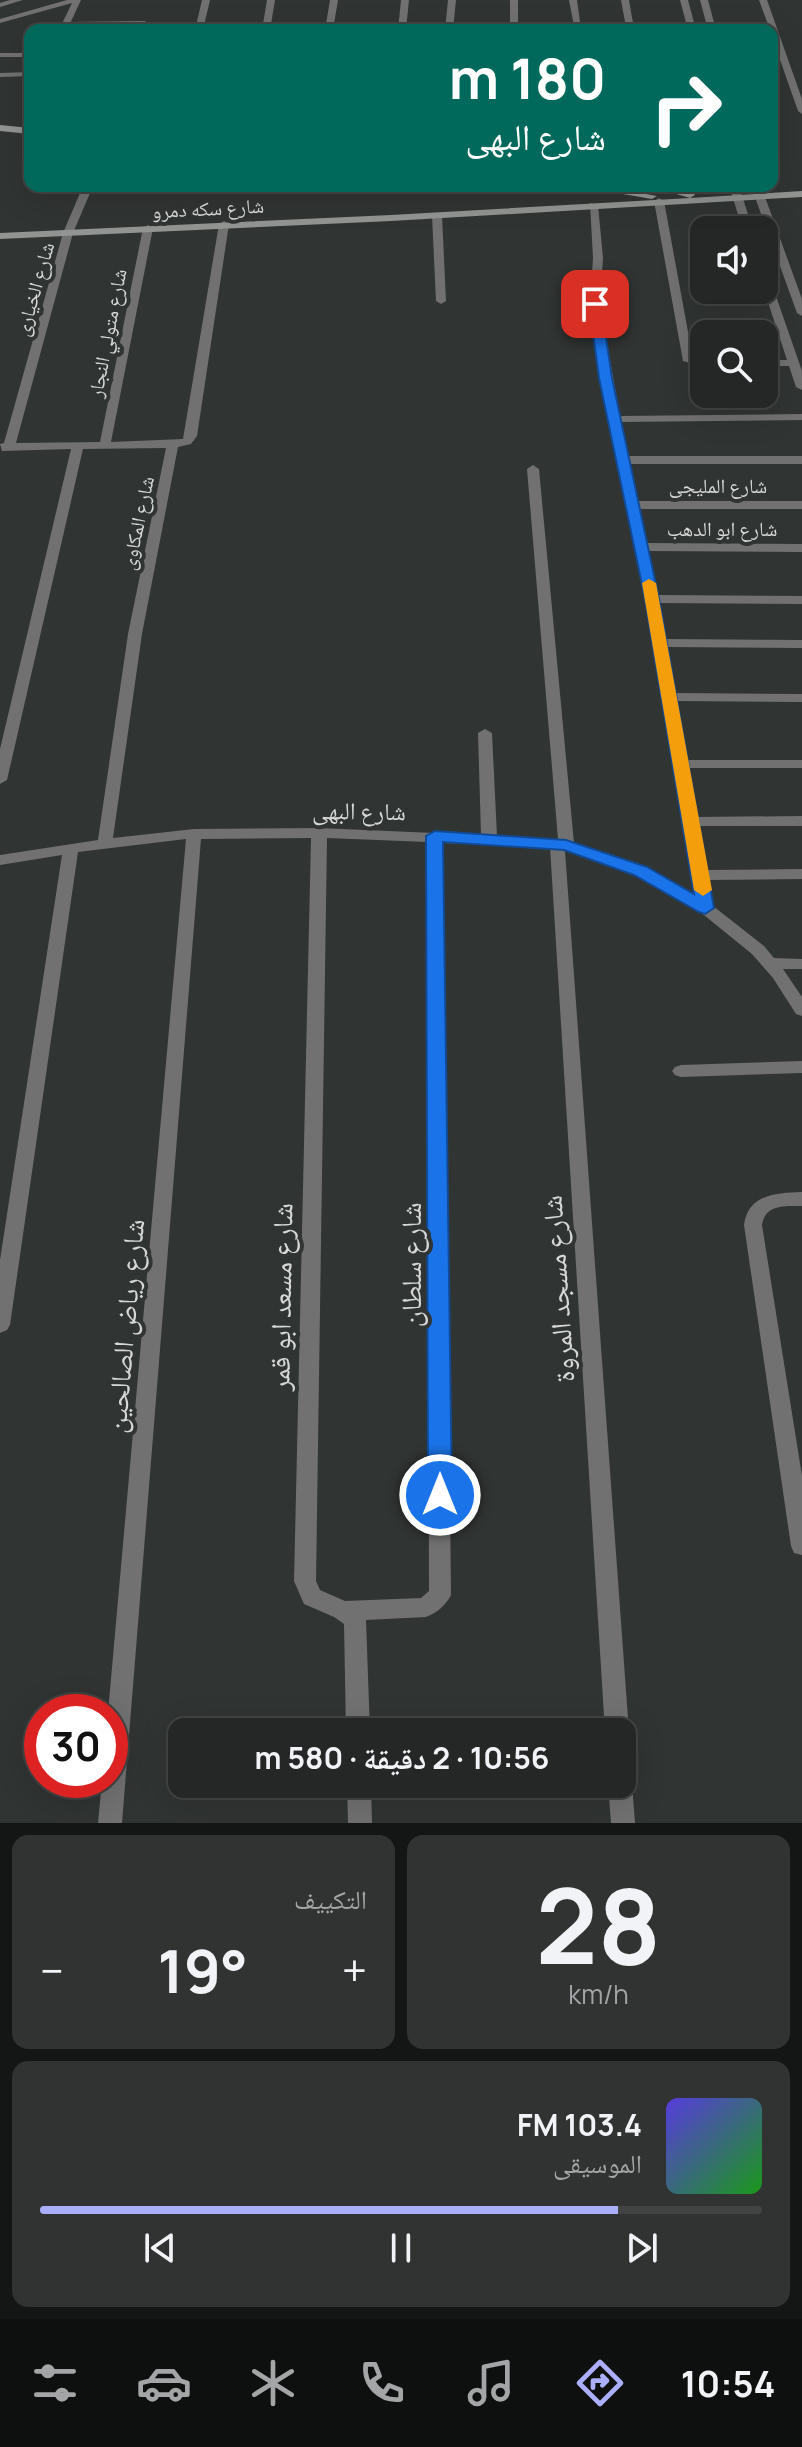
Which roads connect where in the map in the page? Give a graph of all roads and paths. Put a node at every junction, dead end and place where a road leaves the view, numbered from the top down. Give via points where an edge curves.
1 (19, 0) edge
2 (55, 0) edge
3 (76, 0) edge
4 (206, 0) edge
5 (271, 0) edge
6 (334, 0) edge
7 (405, 0) edge
8 (452, 0) edge
9 (514, 0) edge
10 (573, 0) edge
11 (625, 0) edge
12 (684, 0) edge
13 (704, 0) edge
14 (763, 0) edge
15 (0, 5) edge
16 (0, 18) edge
17 (145, 23) dead end
18 (66, 24) edge
19 (125, 24) edge
20 (200, 24) edge
21 (267, 24) edge
22 (330, 24) edge
23 (403, 24) edge
24 (450, 24) edge
25 (514, 24) edge
26 (582, 24) edge
27 (628, 24) edge
28 (690, 24) edge
29 (710, 24) edge
30 (771, 24) edge
31 (778, 43) edge
32 (0, 55) edge
33 (24, 55) edge
34 (24, 74) edge
35 (0, 75) edge
36 (802, 111) edge
37 (0, 118) edge
38 (24, 120) edge
39 (0, 128) edge
40 (24, 130) edge
41 (85, 192) edge
42 (631, 192) edge
43 (677, 192) edge
44 (731, 192) edge
45 (735, 192) edge
46 (757, 192) edge
47 (772, 192) edge
48 (802, 194) edge
49 (703, 199) junction
50 (664, 201) junction
51 (593, 205) junction
52 (437, 216) junction
53 (743, 216) edge
54 (224, 224) junction
55 (148, 228) junction
56 (68, 233) junction
57 (0, 236) edge
58 (441, 301) dead end
59 (774, 304) edge
60 (802, 313) edge
61 (690, 361) edge
62 (778, 363) edge
63 (794, 363) junction
64 (802, 387) edge
65 (802, 417) edge
66 (616, 419) junction
67 (173, 444) junction
68 (105, 445) junction
69 (78, 446) junction
70 (2, 448) edge
71 (625, 460) junction
72 (802, 460) edge
73 (533, 469) dead end
74 (634, 505) junction
75 (802, 505) edge
76 (642, 547) junction
77 (802, 548) edge
78 (652, 599) junction
79 (802, 600) edge
80 (658, 643) junction
81 (802, 644) edge
82 (669, 697) junction
83 (802, 698) edge
84 (485, 733) dead end
85 (681, 764) junction
86 (802, 764) edge
87 (0, 780) edge
88 (802, 821) edge
89 (691, 822) junction
90 (319, 833) junction
91 (194, 834) junction
92 (435, 836) junction
93 (489, 839) junction
94 (105, 843) junction
95 (562, 844) junction
96 (71, 848) junction
97 (0, 860) edge
98 (802, 874) edge
99 (701, 875) junction
100 (705, 908) junction
101 (769, 963) junction
102 (802, 964) edge
103 (802, 1010) edge
104 (802, 1067) edge
105 (681, 1071) dead end
106 (802, 1199) edge
107 (0, 1325) edge
108 (802, 1546) edge
109 (346, 1611) junction
110 (358, 1718) edge
111 (616, 1718) edge
112 (359, 1798) edge
113 (621, 1798) edge
114 (110, 1823) edge
115 (360, 1823) edge
116 (623, 1823) edge

1 - 15 street
2 - 16 street
3 - 16 street
3 - 18 street
4 - 20 street
5 - 21 street
6 - 22 street
7 - 23 street
8 - 24 street
9 - 25 street
10 - 26 street via 575,23
11 - 27 street
12 - 28 street
13 - 29 street
14 - 30 street
17 - 19 street
31 - 36 street
32 - 33 street
34 - 35 street
37 - 38 main road
39 - 40 main road
41 - 56 street, شارع الخيارى
42 - 50 main road
43 - 49 main road
44 - 49 main road, شارع سكه دمرو
45 - 53 street
46 - 60 street
47 - 48 main road, شارع سكه دمرو
49 - 50 main road, شارع سكه دمرو
50 - 51 main road, شارع سكه دمرو
50 - 61 street
51 - 52 main road, شارع سكه دمرو
51 - 66 street via 595,304
52 - 54 main road, شارع سكه دمرو
52 - 58 street
54 - 55 main road, شارع سكه دمرو
54 - 67 street, شارع المكاوى via 191,436
55 - 56 main road, شارع سكه دمرو
55 - 68 street, شارع متولي النجار
56 - 57 main road, شارع سكه دمرو
56 - 70 street, شارع الخيارى
59 - 63 street
62 - 63 street
63 - 64 street
65 - 66 street
66 - 71 street
67 - 68 street
67 - 94 street, شارع المكاوى via 135,634
68 - 69 street
69 - 70 street
69 - 87 street
71 - 72 street
71 - 74 street
73 - 95 street, شارع مسجد المروة
74 - 75 street, شارع المليجى
74 - 76 street
76 - 77 street, شارع ابو الدهب
76 - 78 street
78 - 79 street
78 - 80 street
80 - 81 street
80 - 82 street
82 - 83 street
82 - 85 street
84 - 93 street
85 - 86 street
85 - 89 street
88 - 89 street
89 - 99 street
90 - 91 street, شارع البهى
90 - 92 street, شارع البهى
90 - 109 street, شارع مسعد ابو قمر via 305,1589 315,1601
91 - 94 street, شارع البهى
91 - 114 street, شارع رياض الصالحين
92 - 93 street, شارع البهى
92 - 109 street, شارع سلطان via 440,1595 426,1607
93 - 95 street, شارع البهى
94 - 96 street, شارع البهى
95 - 100 street, شارع البهى via 640,871
95 - 111 street, شارع مسجد المروة
96 - 97 street, شارع البهى
96 - 107 street
98 - 99 street
99 - 100 street
100 - 101 street, شارع البهى
101 - 102 street
101 - 103 street, شارع البهى
104 - 105 street
106 - 108 street via 762,1205 753,1225
109 - 110 street via 355,1621
112 - 115 street
113 - 116 street

